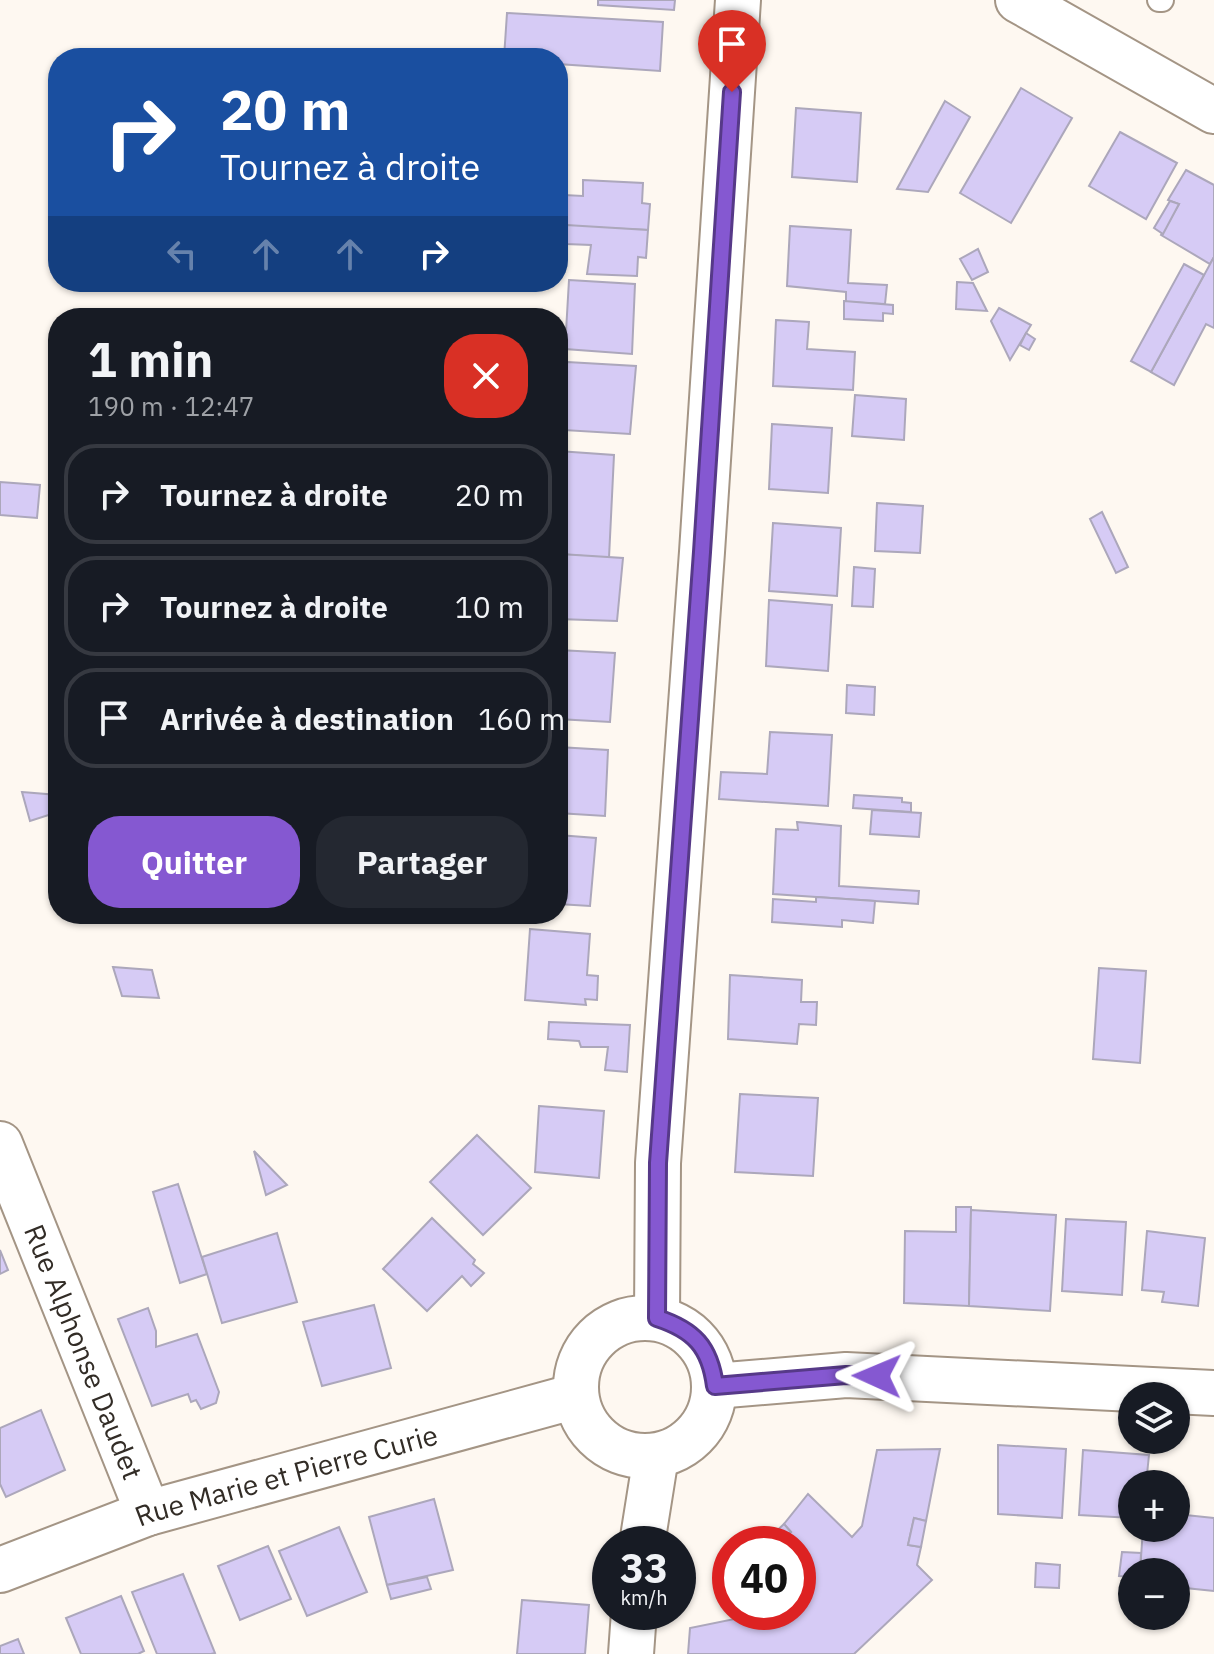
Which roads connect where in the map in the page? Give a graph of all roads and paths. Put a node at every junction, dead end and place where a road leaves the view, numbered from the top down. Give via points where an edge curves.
1 (738, 0) edge
2 (1018, 0) edge
3 (1214, 111) edge
4 (0, 1144) edge
5 (657, 1318) junction
6 (715, 1386) junction
7 (1214, 1393) edge
8 (576, 1396) junction
9 (656, 1456) junction
10 (148, 1513) junction
11 (645, 1526) edge
12 (0, 1570) edge
13 (633, 1630) edge
14 (631, 1654) edge

1 - 5 street via 658,1163
2 - 3 street
4 - 10 street, Rue Alphonse Daudet
5 - 6 street via 692,1334 705,1349
5 - 8 street via 614,1324 597,1337 580,1365
6 - 7 street via 846,1375
6 - 9 street via 712,1406 692,1439
8 - 9 street via 583,1418 613,1449
8 - 10 street, Rue Marie et Pierre Curie
9 - 11 street
10 - 12 street, Rue Marie et Pierre Curie
13 - 14 street

